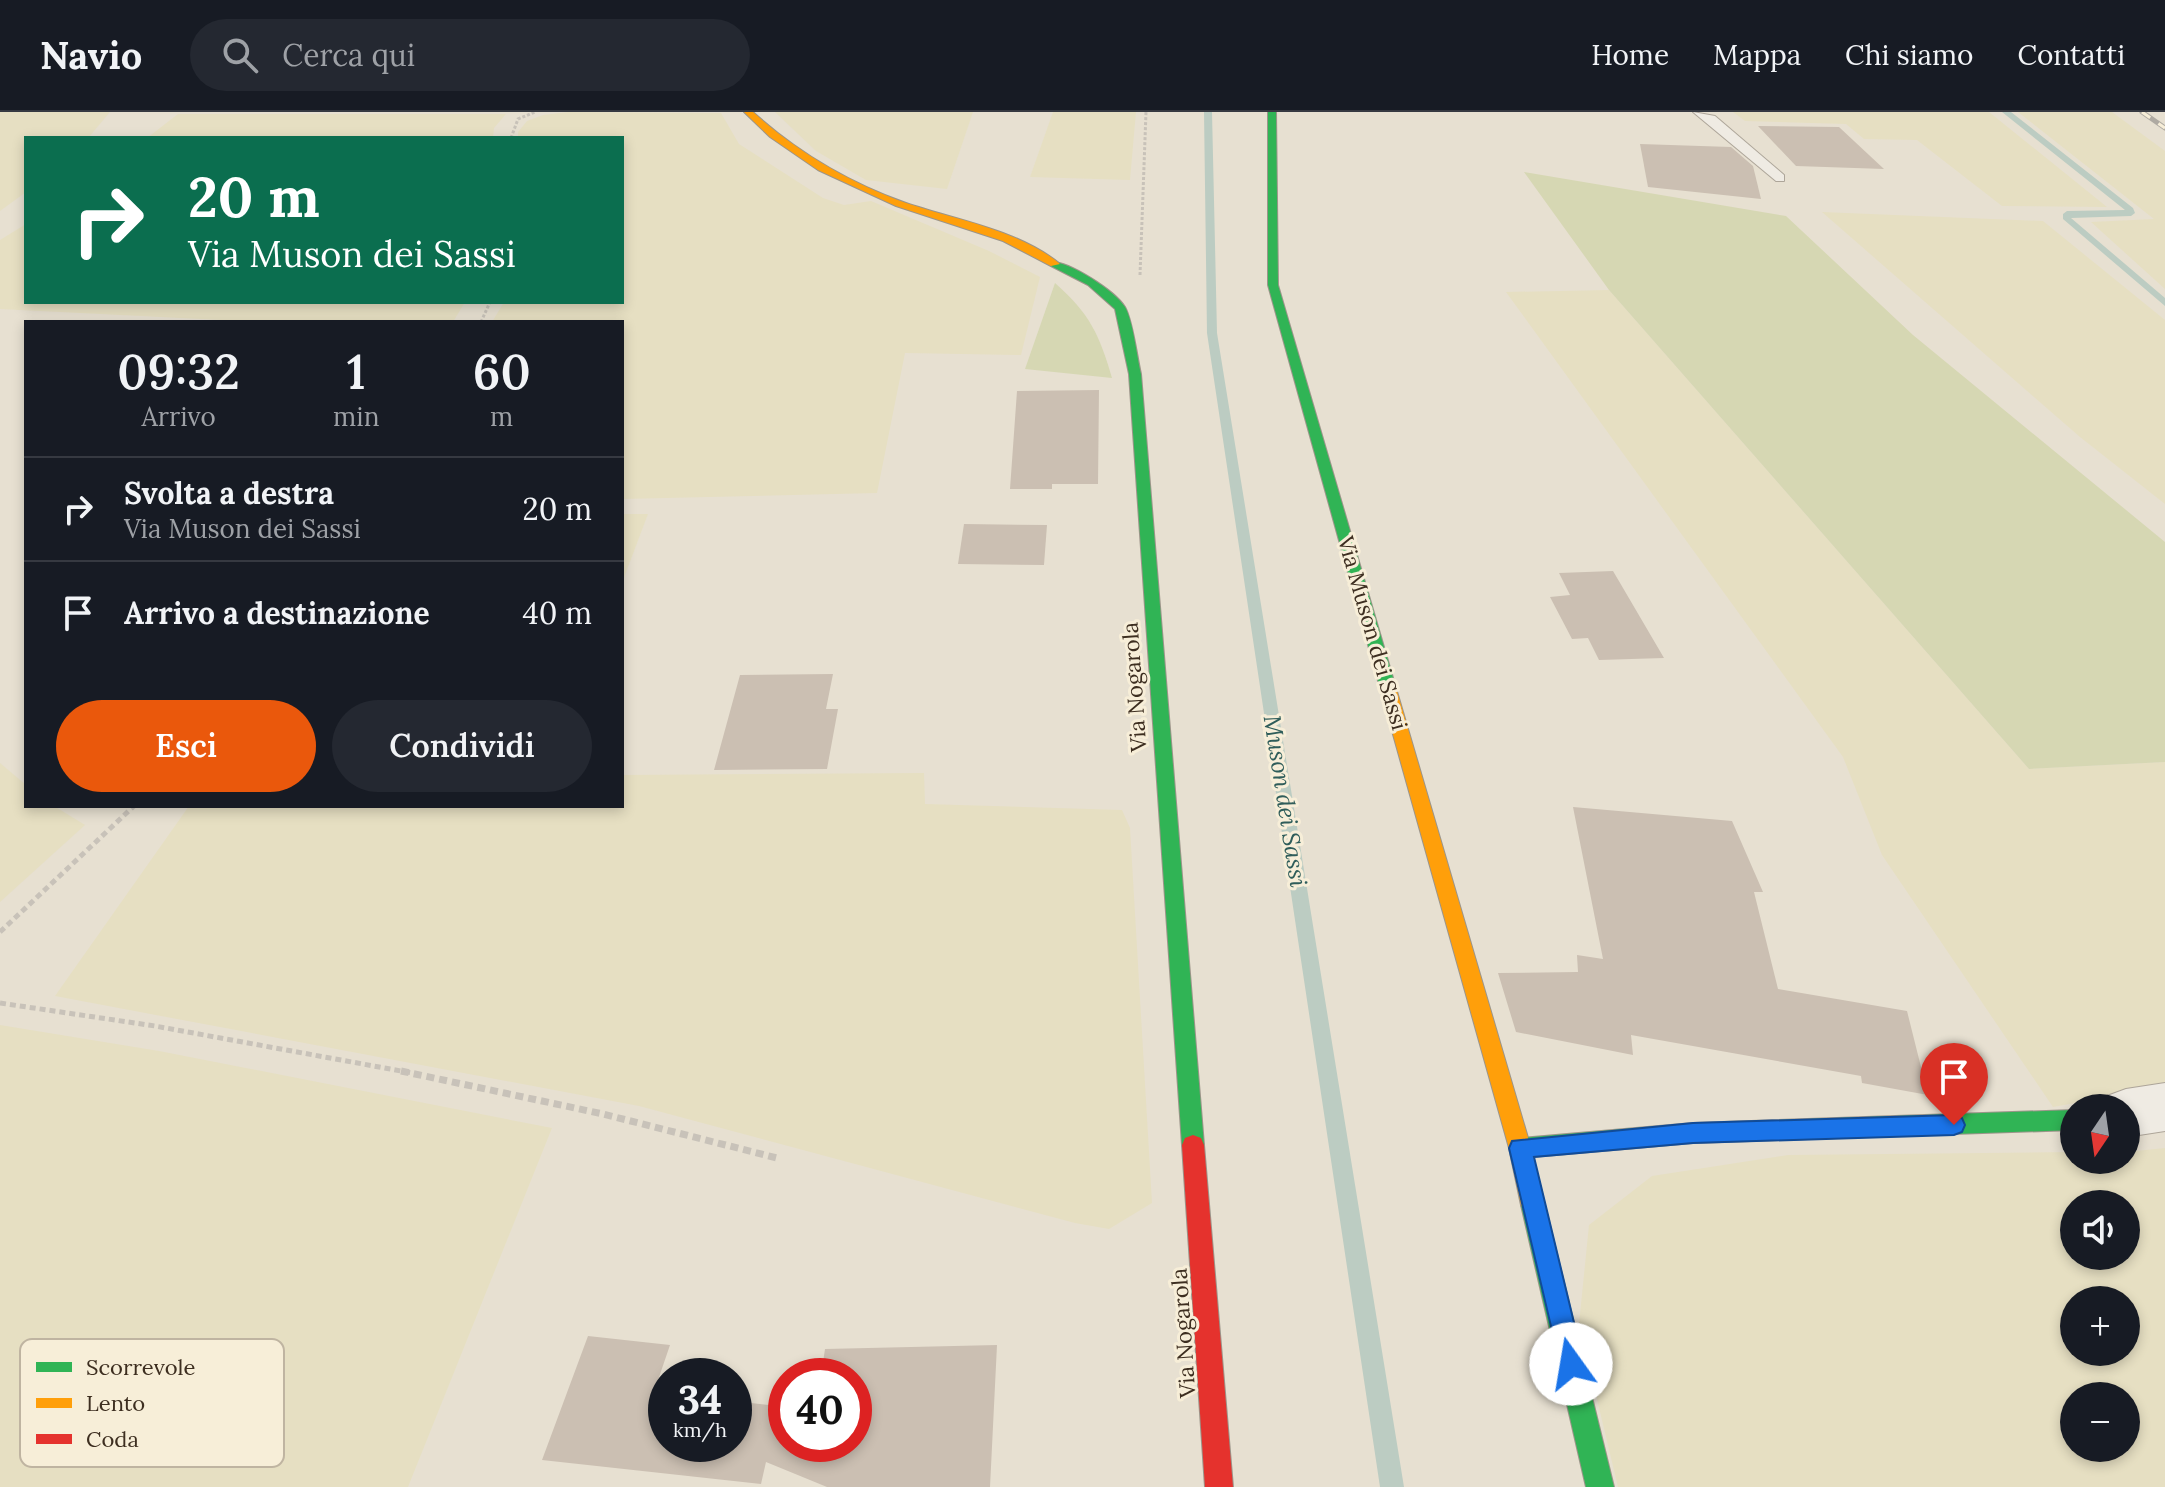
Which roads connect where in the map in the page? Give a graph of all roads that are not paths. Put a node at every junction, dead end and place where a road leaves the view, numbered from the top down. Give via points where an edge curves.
1 (748, 112) edge
2 (1272, 112) edge
3 (1699, 112) edge
4 (1780, 178) dead end
5 (2165, 1107) edge
6 (2140, 1111) edge
7 (2060, 1120) edge
8 (1520, 1148) junction
9 (1219, 1487) edge
10 (1600, 1487) edge

1 - 9 street, Via Nogarola via 821,168 899,204 1007,239 1092,283 1120,308 1135,374
2 - 8 street, Via Muson dei Sassi via 1273,285
3 - 4 lane
5 - 6 street
7 - 8 street via 1693,1133
8 - 10 street, Via Muson dei Sassi

